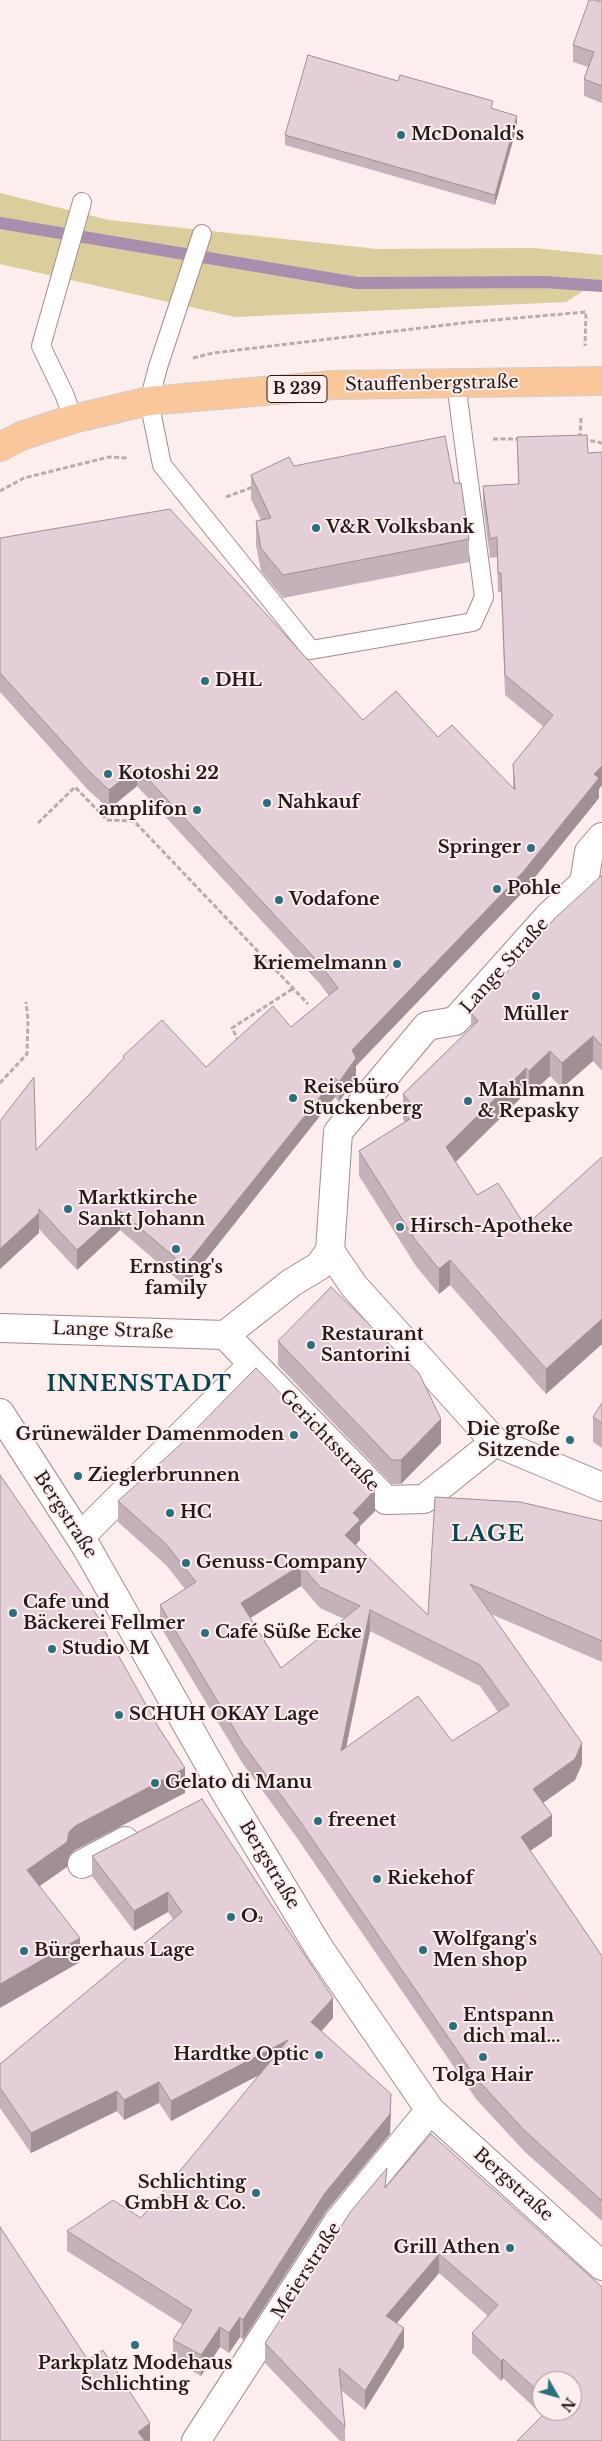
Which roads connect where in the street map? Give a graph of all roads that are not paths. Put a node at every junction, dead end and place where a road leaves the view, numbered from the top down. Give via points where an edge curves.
1 (82, 202) dead end
2 (202, 234) dead end
3 (602, 381) edge
4 (456, 383) junction
5 (149, 401) junction
6 (73, 419) junction
7 (0, 447) edge
8 (602, 837) edge
9 (330, 1251) junction
10 (0, 1328) edge
11 (225, 1335) junction
12 (259, 1370) junction
13 (0, 1413) edge
14 (496, 1442) junction
15 (602, 1487) edge
16 (80, 1537) junction
17 (224, 1790) junction
18 (199, 1803) edge
19 (148, 1829) edge
20 (82, 1864) dead end
21 (430, 2110) junction
22 (602, 2266) edge
23 (196, 2441) edge

1 - 6 lane via 41,346
2 - 5 lane
3 - 4 main road, Stauffenbergstraße / B 239
4 - 5 main road, Stauffenbergstraße / B 239 via 334,386
4 - 5 lane via 484,597 473,622 311,650 162,465
5 - 6 main road, Stauffenbergstraße / B 239
6 - 7 main road, Stauffenbergstraße / B 239 via 21,436
8 - 9 street, Lange Straße via 589,852 584,883 511,950 455,1021 428,1026 393,1073 338,1132 327,1187
9 - 11 street via 319,1266 291,1283
9 - 14 street via 354,1286
10 - 11 street, Lange Straße
11 - 12 street
12 - 14 street, Gerichtsstraße via 386,1500 424,1499
12 - 16 street
13 - 16 street, Bergstraße
14 - 15 street
16 - 17 street, Bergstraße
17 - 18 street
17 - 21 street, Bergstraße via 319,1948
19 - 20 street
21 - 22 street, Bergstraße
21 - 23 street, Meierstraße via 338,2222

